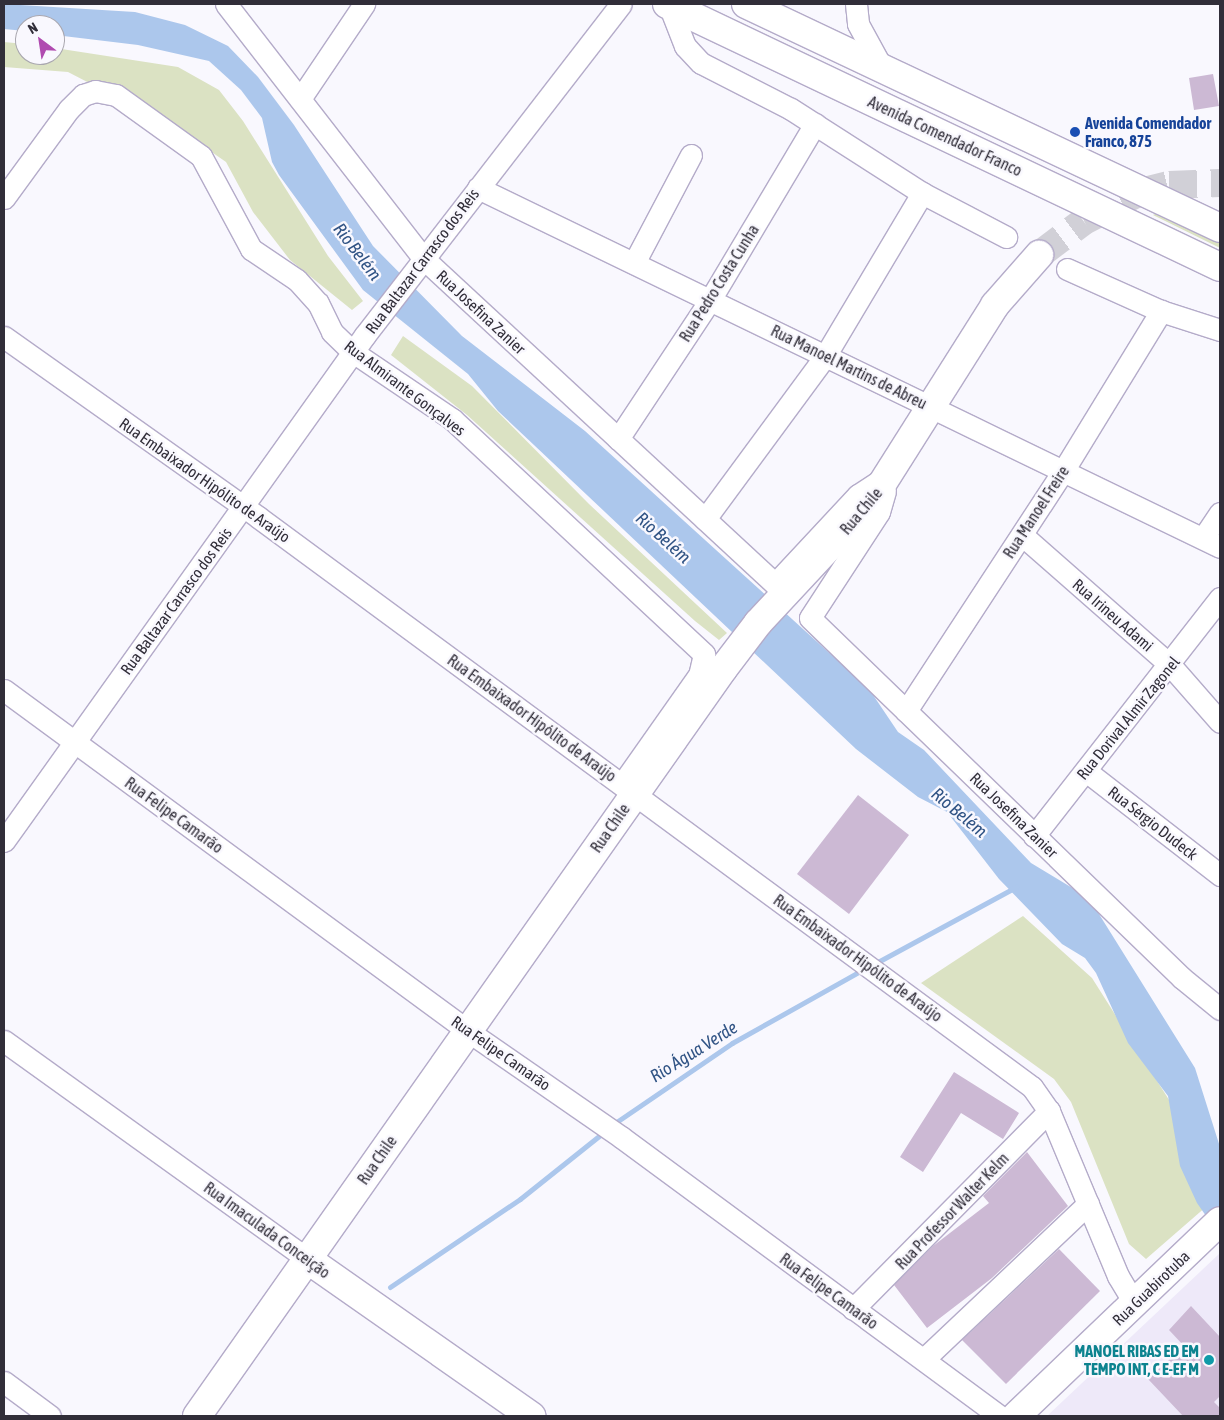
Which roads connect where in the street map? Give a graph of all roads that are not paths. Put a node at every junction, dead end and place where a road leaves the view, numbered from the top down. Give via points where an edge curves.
1 (226, 4) edge
2 (364, 4) edge
3 (621, 4) edge
4 (668, 4) edge
5 (746, 4) edge
6 (856, 4) edge
7 (882, 68) junction
8 (300, 99) junction
9 (815, 124) junction
10 (691, 155) dead end
11 (478, 188) junction
12 (922, 193) junction
13 (4, 198) edge
14 (1220, 228) edge
15 (1006, 237) dead end
16 (1039, 254) tunnel mouth
17 (420, 262) junction
18 (634, 263) junction
19 (1220, 266) edge
20 (1067, 269) dead end
21 (710, 300) junction
22 (1161, 311) junction
23 (1220, 330) edge
24 (4, 337) edge
25 (359, 344) junction
26 (825, 356) junction
27 (932, 407) junction
28 (618, 439) junction
29 (1063, 471) junction
30 (891, 474) junction
31 (243, 506) junction
32 (1220, 512) edge
33 (705, 519) junction
34 (1022, 535) junction
35 (1212, 543) edge
36 (1220, 598) edge
37 (1171, 666) junction
38 (4, 690) edge
39 (906, 711) junction
40 (1220, 722) edge
41 (74, 742) junction
42 (1086, 771) junction
43 (628, 788) junction
44 (1034, 836) junction
45 (4, 841) edge
46 (1220, 875) edge
47 (1220, 1009) edge
48 (468, 1031) junction
49 (4, 1041) edge
50 (1049, 1111) junction
51 (1088, 1204) junction
52 (1211, 1230) edge
53 (308, 1259) junction
54 (1134, 1304) junction
55 (853, 1309) junction
56 (924, 1359) junction
57 (4, 1382) edge
58 (50, 1416) edge
59 (196, 1416) edge
60 (531, 1416) edge
61 (999, 1416) edge
62 (1016, 1416) edge

1 - 8 street, Rua Josefina Zanier
2 - 8 street
3 - 11 street, Rua Baltazar Carrasco dos Reis
4 - 9 street, Avenida Comendador Franco via 685,46 701,63
4 - 19 main road, Avenida Comendador Franco
5 - 7 main road
6 - 7 street via 858,24
7 - 14 main road
8 - 17 street, Rua Josefina Zanier
9 - 12 street, Avenida Comendador Franco
9 - 21 street, Rua Pedro Costa Cunha
10 - 18 street
11 - 17 street, Rua Baltazar Carrasco dos Reis
11 - 18 street, Rua Manoel Martins de Abreu
12 - 15 street, Avenida Comendador Franco
12 - 26 street
13 - 25 street, Rua Almirante Gonçalves via 83,95 95,91 116,95 201,156 251,249 298,280 318,303 332,332
16 - 27 main road, Rua Chile via 995,305
17 - 25 street, Rua Baltazar Carrasco dos Reis
17 - 28 street, Rua Josefina Zanier
18 - 21 street, Rua Manoel Martins de Abreu
20 - 22 street
21 - 26 street, Rua Manoel Martins de Abreu
21 - 28 street, Rua Pedro Costa Cunha
22 - 23 street
22 - 29 street, Rua Manoel Freire
24 - 31 street, Rua Embaixador Hipólito de Araújo
25 - 31 street, Rua Baltazar Carrasco dos Reis
25 - 43 street, Rua Almirante Gonçalves via 452,419 704,654 699,675
26 - 27 street, Rua Manoel Martins de Abreu
26 - 33 street
27 - 29 street, Rua Manoel Martins de Abreu
27 - 30 main road, Rua Chile
28 - 33 street, Rua Josefina Zanier
29 - 34 street, Rua Manoel Freire
29 - 35 street, Rua Manoel Martins de Abreu
30 - 33 street, Rua Josefina Zanier via 858,495 774,584
30 - 39 street, Rua Josefina Zanier via 879,512 810,618
30 - 43 main road, Rua Chile via 850,526 758,624
31 - 41 street, Rua Baltazar Carrasco dos Reis
31 - 43 street, Rua Embaixador Hipólito de Araújo
32 - 35 street
34 - 37 street, Rua Irineu Adami
34 - 39 street, Rua Manoel Freire
36 - 37 street, Rua Dorival Almir Zagonel
37 - 40 street, Rua Irineu Adami
37 - 42 street, Rua Dorival Almir Zagonel
38 - 41 street, Rua Felipe Camarão
39 - 44 street, Rua Josefina Zanier
41 - 45 street, Rua Baltazar Carrasco dos Reis
41 - 48 street, Rua Felipe Camarão
42 - 44 street, Rua Dorival Almir Zagonel
42 - 46 street, Rua Sérgio Dudeck
43 - 48 main road, Rua Chile
43 - 50 street, Rua Embaixador Hipólito de Araújo via 1032,1087
44 - 47 street, Rua Josefina Zanier via 1182,978
48 - 53 main road, Rua Chile
48 - 55 street, Rua Felipe Camarão via 621,1137
49 - 53 street, Rua Imaculada Conceição
50 - 51 street, Rua Embaixador Hipólito de Araújo
50 - 55 street, Rua Professor Walter Kelm
51 - 54 street, Rua Embaixador Hipólito de Araújo via 1118,1276
51 - 56 street
52 - 54 main road, Rua Guabirotuba
53 - 59 main road, Rua Chile
53 - 60 main road, Rua Imaculada Conceição
54 - 62 main road, Rua Guabirotuba
55 - 56 street, Rua Felipe Camarão
56 - 61 street, Rua Felipe Camarão
57 - 58 street

